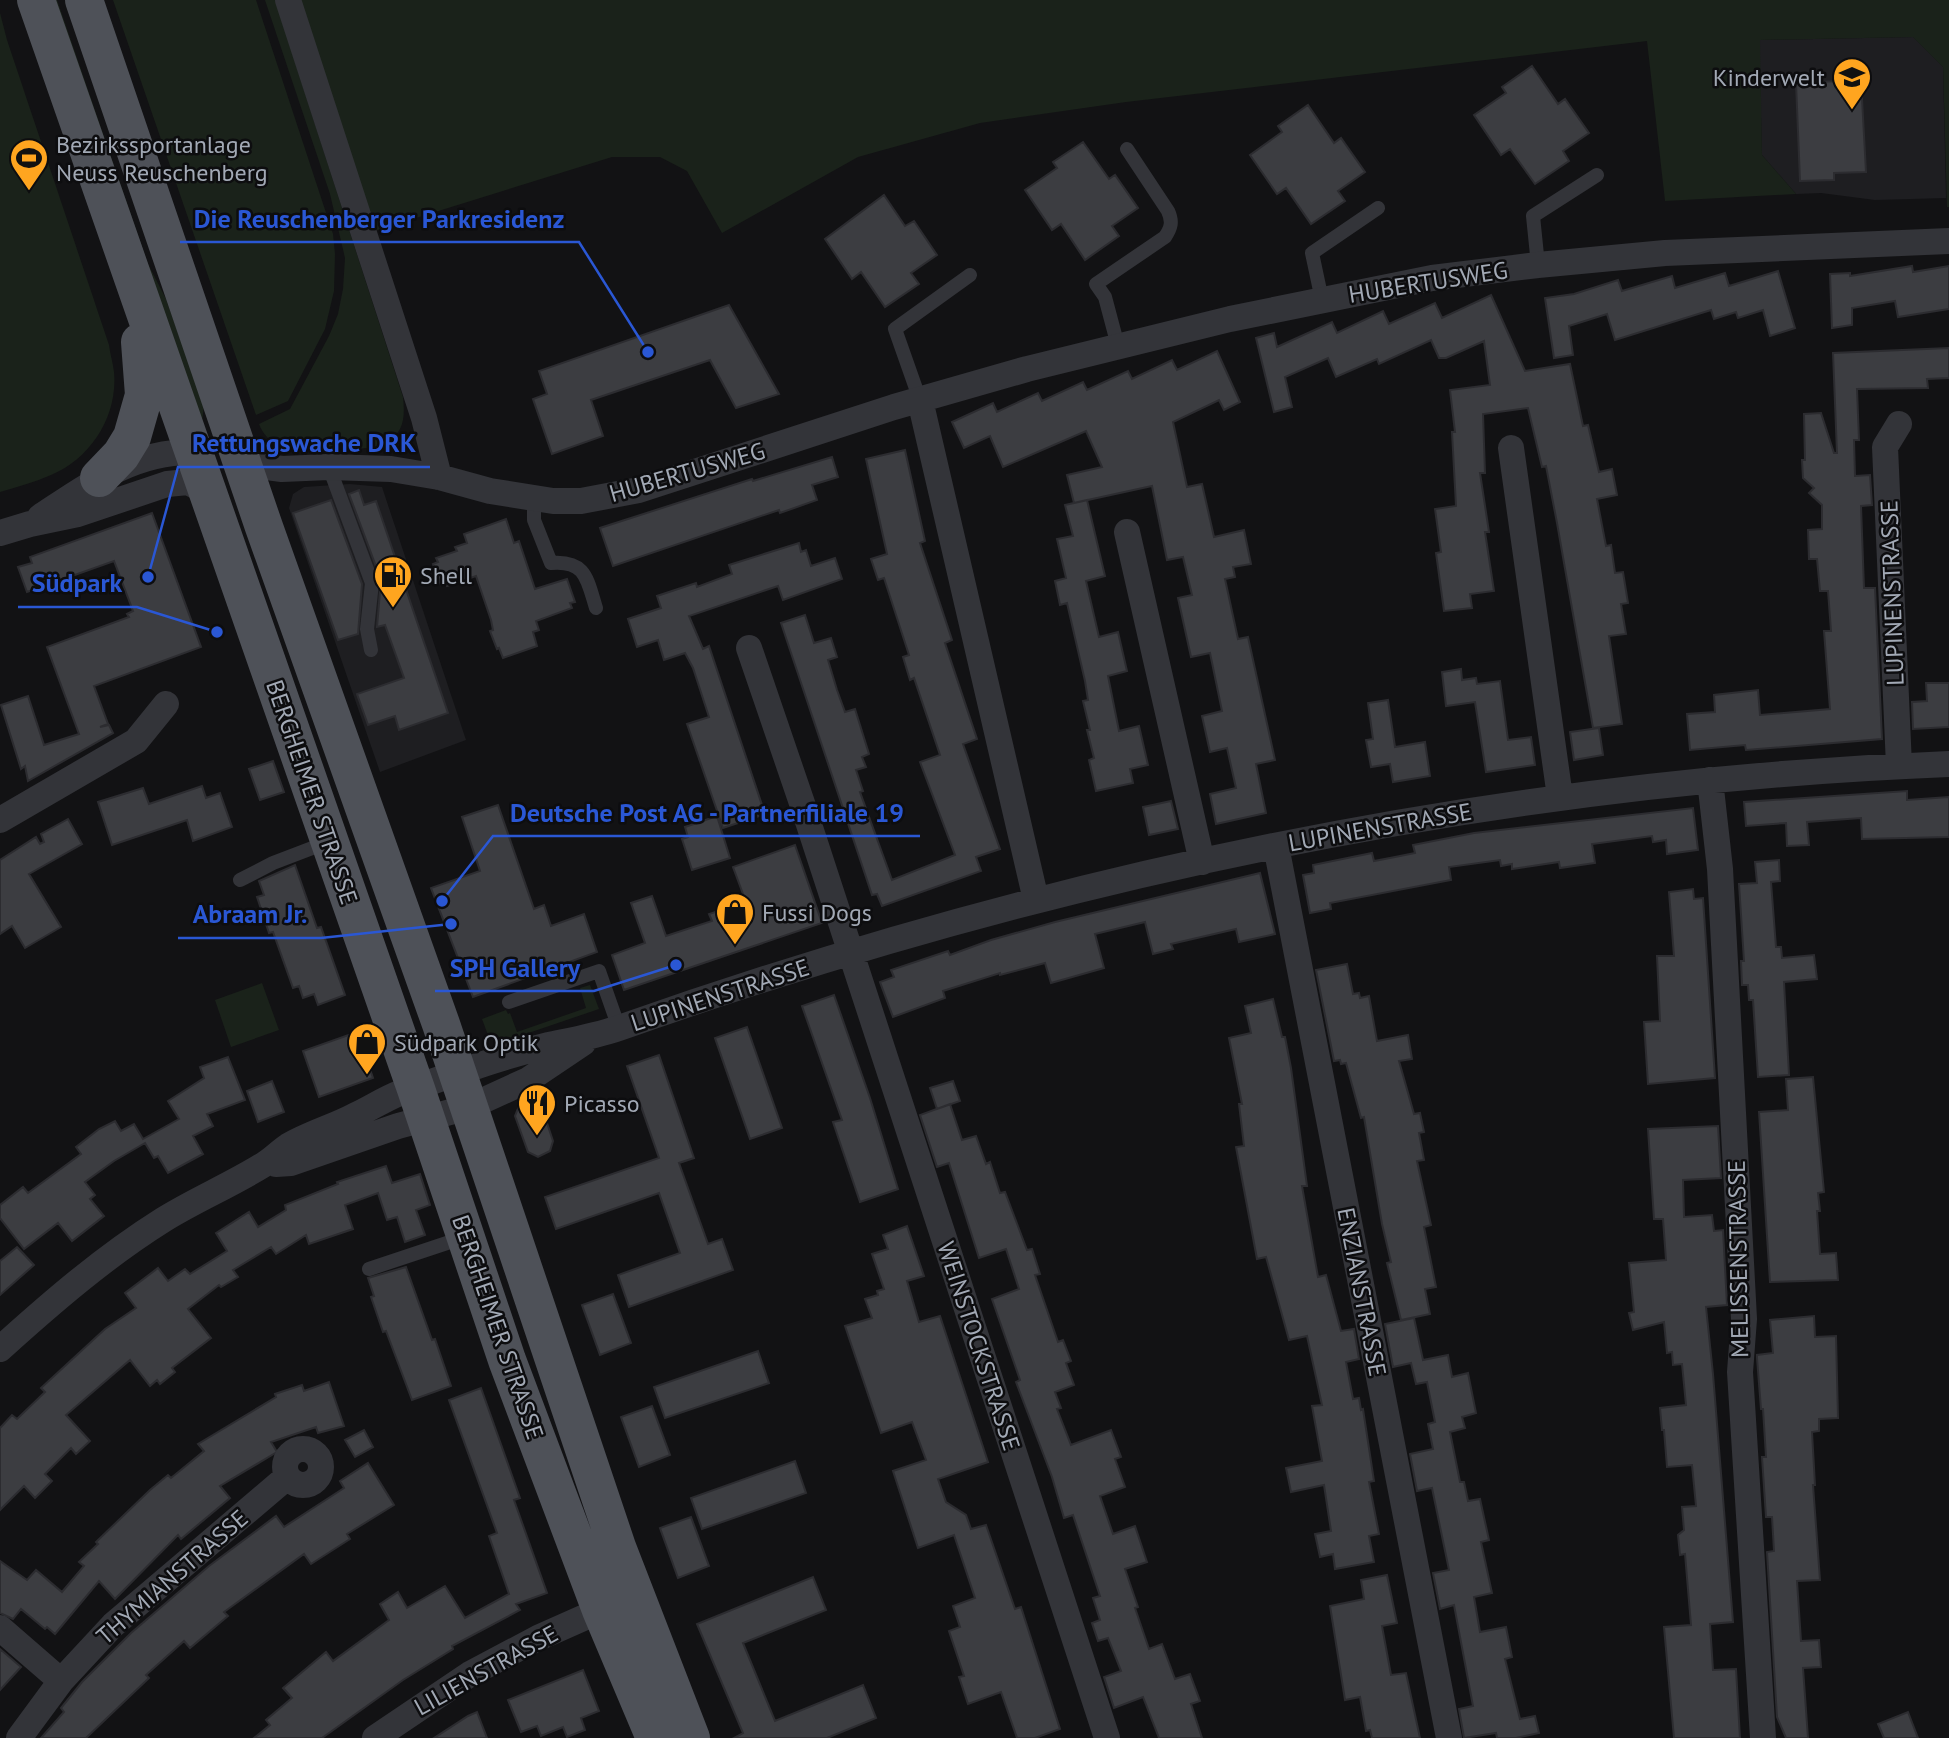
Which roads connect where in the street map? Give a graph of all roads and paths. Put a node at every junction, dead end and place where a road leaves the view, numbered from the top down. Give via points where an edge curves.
1 (36, 0) edge
2 (84, 0) edge
3 (288, 0) edge
4 (1127, 149) dead end
5 (1597, 175) dead end
6 (1378, 208) dead end
7 (1949, 241) edge
8 (1538, 265) junction
9 (970, 275) dead end
10 (138, 298) junction
11 (1322, 300) junction
12 (1118, 346) junction
13 (919, 400) junction
14 (1899, 424) dead end
15 (1511, 448) dead end
16 (193, 452) junction
17 (242, 457) junction
18 (329, 467) junction
19 (439, 477) junction
20 (99, 478) junction
21 (207, 492) junction
22 (534, 499) junction
23 (30, 524) junction
24 (1127, 532) dead end
25 (0, 533) edge
26 (596, 608) dead end
27 (749, 648) dead end
28 (371, 650) dead end
29 (166, 704) dead end
30 (1949, 764) edge
31 (1899, 766) junction
32 (1710, 780) junction
33 (1560, 797) junction
34 (0, 820) edge
35 (329, 841) junction
36 (1276, 846) junction
37 (1202, 862) junction
38 (240, 880) dead end
39 (1036, 901) junction
40 (851, 954) junction
41 (509, 1002) dead end
42 (619, 1028) junction
43 (463, 1090) junction
44 (421, 1103) junction
45 (466, 1237) junction
46 (369, 1269) dead end
47 (0, 1349) edge
48 (287, 1477) dead end
49 (601, 1610) junction
50 (0, 1628) edge
51 (61, 1681) junction
52 (19, 1738) edge
53 (375, 1738) edge
54 (655, 1738) edge
55 (691, 1738) edge
56 (1107, 1738) edge
57 (1449, 1738) edge
58 (1763, 1738) edge

1 - 10 main road, BERGHEIMER STRASSE
2 - 17 main road, BERGHEIMER STRASSE
3 - 19 street via 424,418
4 - 12 lane via 1172,220 1165,237 1096,284 1105,297
5 - 8 lane via 1533,216
6 - 11 lane via 1312,253
7 - 8 street, HUBERTUSWEG via 1665,253
8 - 11 street, HUBERTUSWEG via 1432,278
9 - 13 lane via 895,329
10 - 16 main road, BERGHEIMER STRASSE
10 - 20 main road via 144,395 132,437
11 - 12 street, HUBERTUSWEG
12 - 13 street, HUBERTUSWEG
13 - 22 street, HUBERTUSWEG via 639,490 581,500
13 - 39 street
14 - 31 street, LUPINENSTRASSE via 1885,447
15 - 33 street
16 - 17 main road
16 - 20 street via 153,454
16 - 21 main road, BERGHEIMER STRASSE
17 - 18 street, HUBERTUSWEG via 282,469
17 - 43 main road, BERGHEIMER STRASSE
18 - 19 street, HUBERTUSWEG
18 - 28 lane via 372,583
19 - 22 street, HUBERTUSWEG
20 - 23 street
21 - 23 street via 188,482 167,484 78,514
21 - 35 main road, BERGHEIMER STRASSE
22 - 26 lane via 534,520 551,563 570,563 583,572
23 - 25 street
24 - 37 street
27 - 40 street
29 - 34 street via 136,741
30 - 31 street, LUPINENSTRASSE
31 - 32 street, LUPINENSTRASSE
32 - 33 street, LUPINENSTRASSE
32 - 58 street, MELISSENSTRASSE via 1720,869 1744,1319 1740,1372
33 - 36 street, LUPINENSTRASSE
35 - 38 lane
35 - 44 main road, BERGHEIMER STRASSE
36 - 37 street, LUPINENSTRASSE
36 - 57 street, ENZIANSTRASSE
37 - 39 street, LUPINENSTRASSE
39 - 40 street, LUPINENSTRASSE
40 - 42 street, LUPINENSTRASSE via 774,974
40 - 56 street, WEINSTOCKSTRASSE
41 - 42 lane via 599,971
42 - 43 street, LUPINENSTRASSE via 549,1045
43 - 44 street, LUPINENSTRASSE
43 - 55 main road, BERGHEIMER STRASSE via 614,1537
44 - 45 main road, BERGHEIMER STRASSE
44 - 47 street, LUPINENSTRASSE via 389,1098 288,1146 264,1165 117,1251
45 - 46 lane
45 - 49 main road, BERGHEIMER STRASSE
48 - 51 street, THYMIANSTRASSE via 113,1625
49 - 53 street, LILIENSTRASSE via 470,1674
49 - 54 main road, BERGHEIMER STRASSE
50 - 51 street
51 - 52 street, THYMIANSTRASSE

